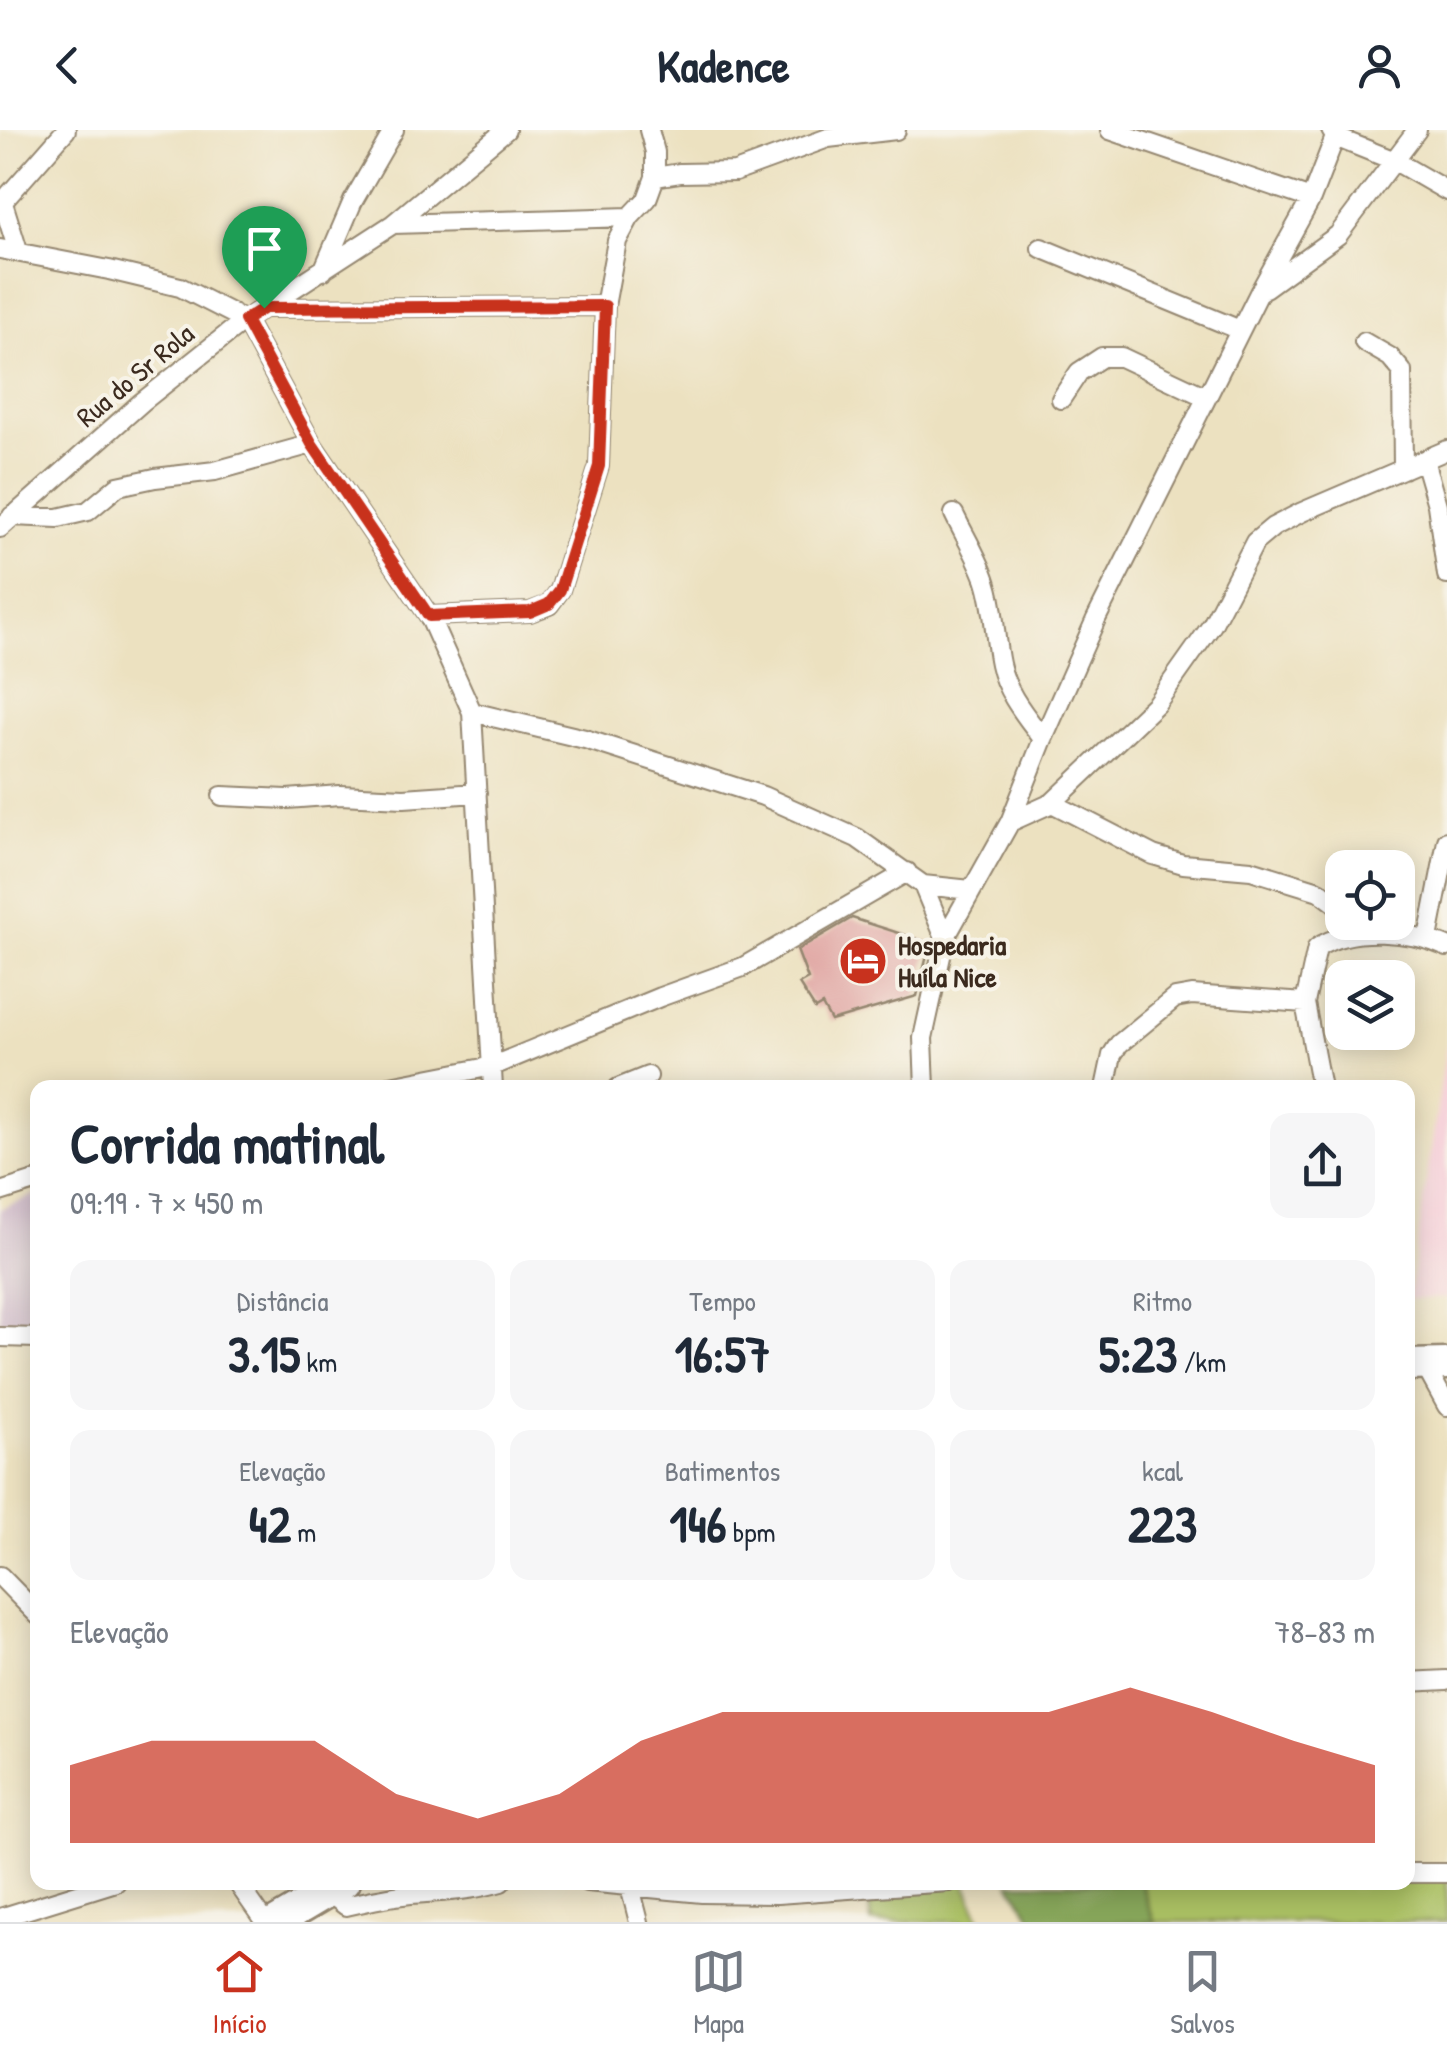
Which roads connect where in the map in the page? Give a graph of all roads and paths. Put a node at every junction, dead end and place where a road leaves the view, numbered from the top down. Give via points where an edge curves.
1 (66, 130) edge
2 (394, 130) edge
3 (506, 130) edge
4 (648, 130) edge
5 (896, 130) edge
6 (1110, 130) edge
7 (1417, 130) edge
8 (1334, 132) edge
9 (830, 134) edge
10 (1396, 160) junction
11 (655, 176) junction
12 (1447, 192) edge
13 (1311, 198) junction
14 (1, 204) edge
15 (630, 216) junction
16 (393, 224) junction
17 (1040, 248) dead end
18 (9, 250) edge
19 (322, 272) junction
20 (1260, 291) junction
21 (605, 306) junction
22 (264, 308) junction
23 (245, 320) junction
24 (1240, 330) junction
25 (1364, 342) dead end
26 (1206, 397) junction
27 (1061, 398) dead end
28 (312, 444) junction
29 (1447, 450) edge
30 (1424, 460) junction
31 (1402, 469) junction
32 (954, 514) dead end
33 (6, 522) edge
34 (1447, 575) edge
35 (429, 616) junction
36 (472, 712) junction
37 (1043, 739) junction
38 (477, 793) junction
39 (222, 796) dead end
40 (1052, 804) junction
41 (1010, 822) junction
42 (1447, 841) edge
43 (906, 872) junction
44 (923, 885) junction
45 (971, 890) junction
46 (1325, 895) edge
47 (1415, 936) edge
48 (945, 938) junction
49 (1428, 938) junction
50 (1328, 940) edge
51 (1447, 947) edge
52 (1305, 1003) junction
53 (493, 1066) junction
54 (648, 1076) dead end
55 (421, 1080) edge
56 (494, 1080) edge
57 (638, 1080) edge
58 (924, 1080) edge
59 (1106, 1080) edge
60 (1319, 1080) edge
61 (30, 1183) edge
62 (0, 1192) edge
63 (0, 1337) edge
64 (30, 1338) edge
65 (1426, 1364) edge
66 (1447, 1406) edge
67 (0, 1576) edge
68 (30, 1607) edge
69 (1447, 1680) edge
70 (1415, 1682) edge
71 (1415, 1873) edge
72 (1447, 1874) edge
73 (90, 1890) edge
74 (243, 1890) edge
75 (331, 1890) edge
76 (338, 1890) edge
77 (469, 1890) edge
78 (631, 1890) edge
79 (661, 1890) edge
80 (834, 1890) edge
81 (0, 1918) edge
82 (265, 1922) edge
83 (276, 1922) edge
84 (640, 1922) edge

1 - 14 street
2 - 19 street via 352,200
3 - 16 street, Rua do Sr Rola
4 - 11 street
5 - 9 street
6 - 13 street
7 - 10 street
8 - 10 street
8 - 13 street
9 - 11 street via 735,172
10 - 12 street
10 - 20 street via 1338,235
11 - 15 street
13 - 20 street
14 - 18 street
15 - 16 street
15 - 21 street via 617,241
16 - 19 street, Rua do Sr Rola
17 - 24 street
18 - 23 street via 180,287
19 - 22 street, Rua do Sr Rola
20 - 24 street
21 - 22 street
21 - 35 street via 599,466 560,590 530,612
22 - 23 street, Rua do Sr Rola
23 - 28 street
23 - 33 street, Rua do Sr Rola
24 - 26 street
25 - 31 street via 1402,371
26 - 27 street via 1120,358 1102,358 1079,372
26 - 37 street
28 - 33 street via 215,471 118,486 88,511
28 - 35 street
29 - 30 street
30 - 31 street
30 - 34 street
31 - 40 street via 1302,512 1255,542 1212,625 1156,704
32 - 37 street via 985,578 1006,684
35 - 36 street
36 - 38 street
36 - 43 street via 763,796 857,838
37 - 41 street
38 - 39 street
38 - 53 street
40 - 41 street
40 - 46 street via 1153,855 1251,870
41 - 45 street
42 - 49 street
43 - 44 street
43 - 53 street via 743,967
44 - 45 street
44 - 48 street
45 - 48 street
47 - 49 street
48 - 58 street via 923,1038
49 - 51 street
50 - 52 street via 1317,948
52 - 59 street via 1174,998 1119,1044
52 - 60 street
53 - 55 street
53 - 56 street
54 - 57 street
61 - 62 street
63 - 64 street
65 - 66 street
67 - 68 street
69 - 70 street
71 - 72 street
73 - 81 street
74 - 82 street
75 - 83 main road
76 - 77 street via 346,1906
78 - 84 street
79 - 80 street

